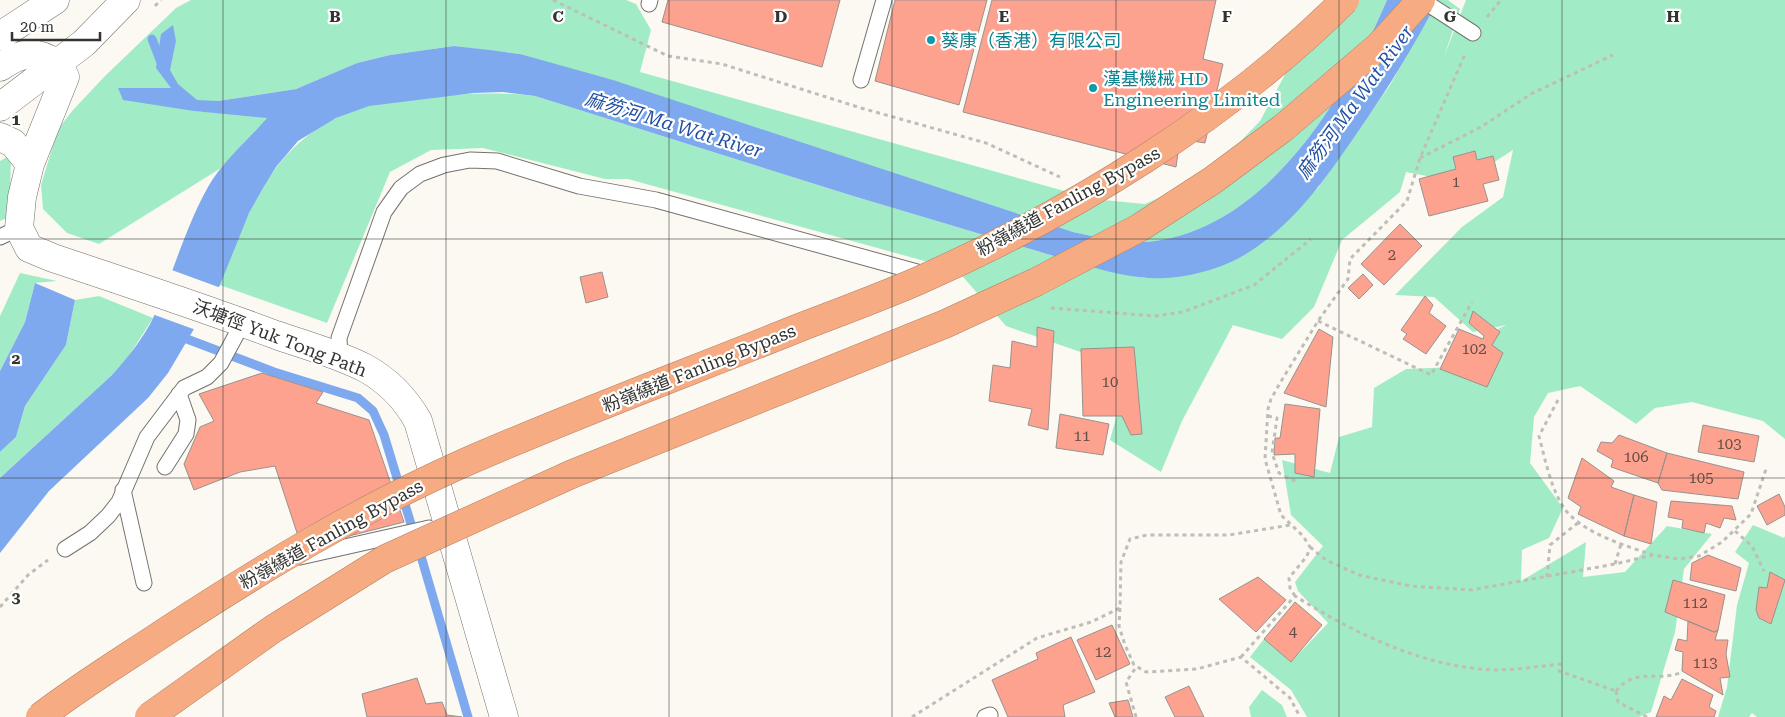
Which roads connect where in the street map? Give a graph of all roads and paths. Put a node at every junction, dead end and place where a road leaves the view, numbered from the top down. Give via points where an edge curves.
1 (55, 0) edge
2 (126, 0) edge
3 (553, 0) edge
4 (884, 0) edge
5 (1345, 0) edge
6 (1422, 0) edge
7 (1501, 0) edge
8 (1473, 34) junction
9 (0, 36) edge
10 (1613, 55) dead end
11 (58, 64) junction
12 (0, 67) edge
13 (861, 80) dead end
14 (0, 107) edge
15 (0, 137) edge
16 (1420, 158) junction
17 (30, 164) junction
18 (1065, 180) dead end
19 (10, 233) edge
20 (1311, 238) dead end
21 (946, 280) dead end
22 (1472, 302) dead end
23 (1049, 308) dead end
24 (234, 319) junction
25 (1318, 321) junction
26 (340, 358) junction
27 (179, 394) junction
28 (1558, 400) dead end
29 (1268, 416) junction
30 (165, 468) dead end
31 (1766, 469) dead end
32 (1299, 483) dead end
33 (123, 490) junction
34 (1281, 515) junction
35 (1579, 522) junction
36 (448, 524) junction
37 (1291, 525) junction
38 (1280, 527) junction
39 (1735, 531) junction
40 (1620, 544) junction
41 (1310, 547) junction
42 (65, 549) joint
43 (1653, 555) junction
44 (287, 560) dead end
45 (1615, 564) junction
46 (1764, 571) dead end
47 (1547, 576) junction
48 (144, 583) dead end
49 (1295, 596) junction
50 (0, 607) edge
51 (1120, 608) junction
52 (1241, 657) junction
53 (1137, 666) junction
54 (1680, 673) dead end
55 (1616, 691) junction
56 (40, 717) edge
57 (149, 717) edge
58 (504, 717) edge
59 (912, 717) edge
60 (1136, 717) edge
61 (1300, 717) edge
62 (1647, 717) edge

1 - 9 street
2 - 11 street via 84,43
3 - 18 path via 668,56 722,64 986,143
4 - 13 lane
5 - 56 highway, 粉嶺繞道 Fanling Bypass, bridge via 1316,29 1234,97 1158,151 1058,210 919,280 549,427 362,512 244,580
6 - 8 lane
6 - 57 highway, bridge via 1379,46 1283,128 1213,180 1139,228 1036,282 945,324 572,474 385,559 273,628
7 - 8 path
8 - 16 path
10 - 16 path via 1531,94 1481,127
11 - 12 street via 44,55 31,53
11 - 14 street
11 - 17 street, 沃塘徑 Yuk Tong Path via 65,77
15 - 17 street via 13,143
16 - 25 path via 1407,201 1350,258 1348,279
17 - 19 street, 沃塘徑 Yuk Tong Path
19 - 24 street, 沃塘徑 Yuk Tong Path via 29,248 53,258
20 - 23 path via 1254,285 1183,312 1155,316
21 - 26 lane via 656,200 579,186 496,162 470,160 444,164 420,174 402,188 384,212 339,338
22 - 25 path via 1431,375
24 - 26 street, 沃塘徑 Yuk Tong Path
24 - 27 lane via 221,363
25 - 29 path via 1271,399
26 - 36 street, 沃塘徑 Yuk Tong Path via 380,378 409,404 418,421
27 - 30 lane via 188,420 186,434
27 - 33 lane via 147,437
28 - 35 path via 1539,436 1552,482 1566,511
29 - 32 path via 1277,418 1272,453 1279,473
29 - 34 path via 1265,459
31 - 39 path via 1751,514
33 - 42 lane via 119,502 108,516 90,533
33 - 48 lane
34 - 37 path
34 - 38 path
35 - 40 path
35 - 47 path via 1550,545
36 - 44 lane
36 - 58 street, 沃塘徑 Yuk Tong Path
37 - 38 path
37 - 41 path
38 - 51 path via 1229,535 1147,535 1130,539 1121,562
39 - 43 path via 1699,556 1679,559
39 - 46 path via 1752,546
40 - 43 path
40 - 45 path
41 - 47 path via 1326,560 1359,575 1411,586 1471,590
41 - 49 path via 1307,556 1288,578
42 - 50 path via 28,575
43 - 45 path
45 - 47 path
49 - 52 path
49 - 55 path via 1342,625 1421,656 1472,668 1509,669 1560,664 1559,671
51 - 53 path via 1119,626
51 - 59 path via 1091,622 1037,638
52 - 53 path via 1197,669 1146,672
52 - 61 path via 1290,698
53 - 60 path via 1126,682
54 - 55 path via 1625,680
55 - 62 path via 1618,702

